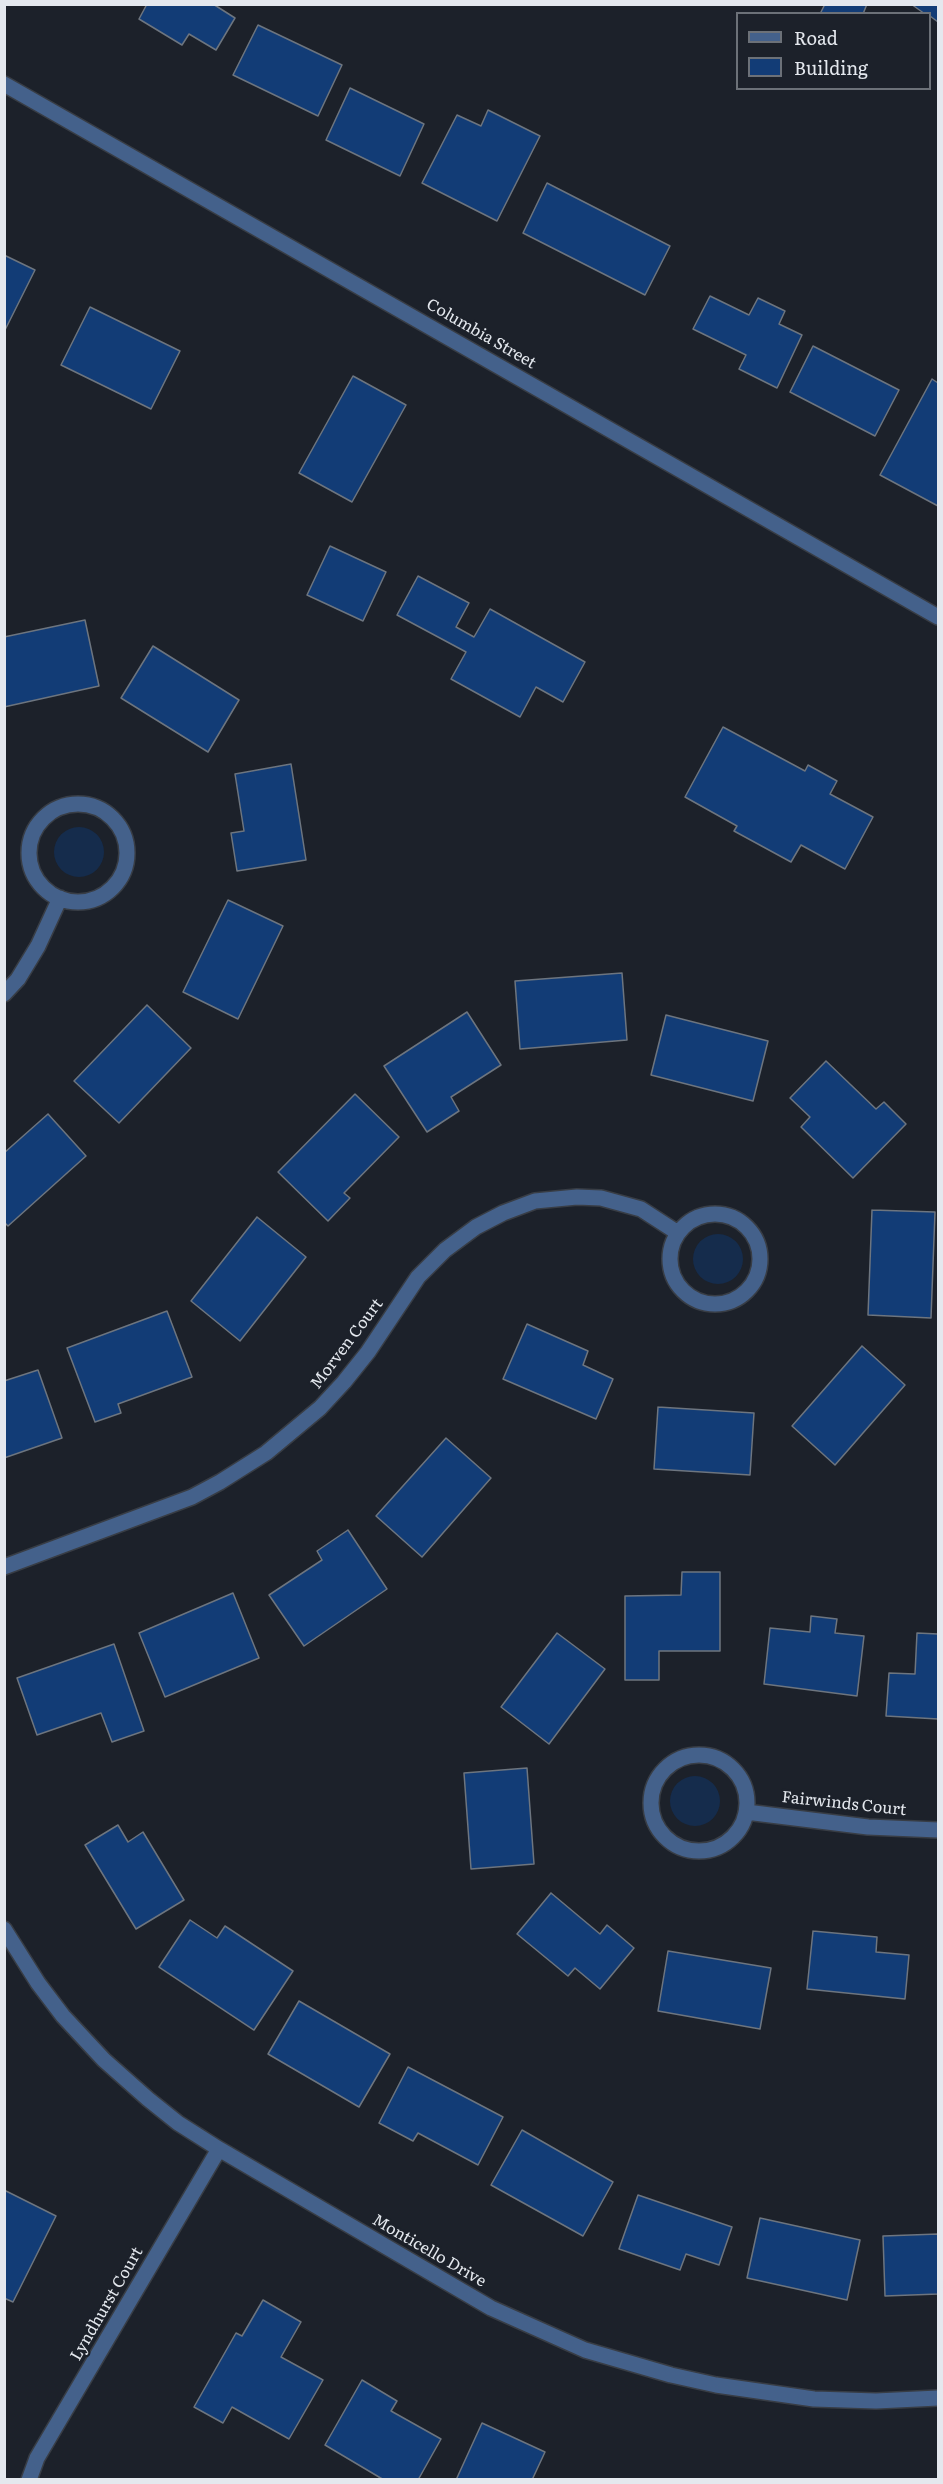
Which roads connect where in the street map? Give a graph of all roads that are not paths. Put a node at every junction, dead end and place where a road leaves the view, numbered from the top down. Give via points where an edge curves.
1 (4, 84) edge
2 (939, 617) edge
3 (60, 898) junction
4 (4, 994) edge
5 (678, 1233) junction
6 (4, 1567) edge
7 (746, 1812) junction
8 (939, 1830) edge
9 (4, 1929) edge
10 (219, 2150) junction
11 (939, 2398) edge
12 (29, 2480) edge

1 - 2 street, Columbia Street
3 - 3 street via 73,902 98,898 123,870 126,852 122,832 106,813 95,807 58,808 47,815 32,836 33,873 40,884
3 - 4 street via 38,946
5 - 5 street via 669,1256 671,1268 682,1290 692,1297 703,1302 727,1302 755,1280 760,1255 752,1233 743,1223 721,1214 709,1214 697,1217
5 - 6 street, Morven Court via 641,1209 601,1198 535,1201 503,1213 445,1250 418,1277 344,1382 320,1408 266,1453 192,1497
7 - 7 street via 747,1798 735,1771 711,1757 683,1758 670,1765 653,1788 652,1809 658,1829 680,1848 694,1852 722,1846 742,1825
7 - 8 street, Fairwinds Court via 868,1827
9 - 10 street, Monticello Drive via 38,1983 86,2043 148,2099
10 - 11 street, Monticello Drive via 491,2308 585,2350 671,2375 775,2395 876,2401
10 - 12 street, Lyndhurst Court via 37,2458

